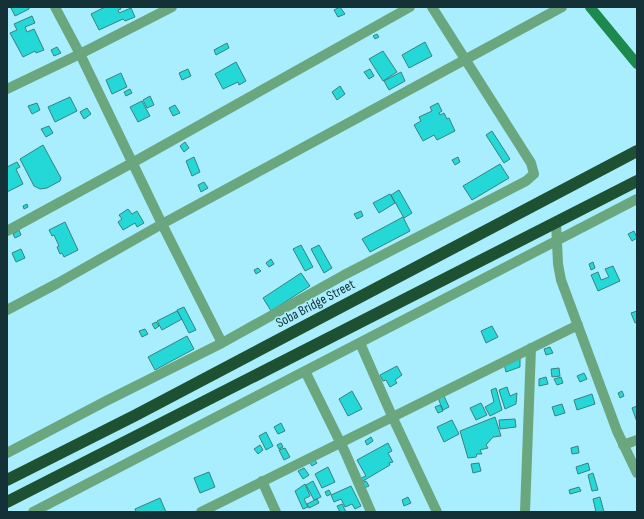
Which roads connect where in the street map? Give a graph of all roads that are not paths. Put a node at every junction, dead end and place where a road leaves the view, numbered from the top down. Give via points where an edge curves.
1 (55, 7) edge
2 (172, 7) edge
3 (410, 7) edge
4 (432, 7) edge
5 (562, 7) edge
6 (590, 7) edge
7 (80, 54) junction
8 (465, 59) junction
9 (637, 64) edge
10 (7, 89) edge
11 (637, 151) edge
12 (132, 163) junction
13 (637, 181) edge
14 (637, 199) edge
15 (556, 222) junction
16 (162, 224) junction
17 (7, 231) edge
18 (557, 240) junction
19 (7, 310) edge
20 (578, 325) junction
21 (222, 343) junction
22 (360, 343) junction
23 (531, 348) junction
24 (305, 370) junction
25 (392, 416) junction
26 (637, 440) edge
27 (340, 442) junction
28 (623, 445) junction
29 (8, 449) edge
30 (637, 473) edge
31 (7, 480) edge
32 (262, 481) junction
33 (7, 502) edge
34 (33, 512) edge
35 (201, 512) edge
36 (276, 512) edge
37 (371, 512) edge
38 (437, 512) edge
39 (525, 512) edge

1 - 7 street
2 - 7 street
3 - 12 street
4 - 8 street
5 - 8 street
6 - 9 street
7 - 10 street
7 - 12 street
8 - 16 street
8 - 21 street via 531,163 534,174 526,181
11 - 31 highway, Soba Bridge Street via 136,415
12 - 16 street
12 - 17 street
13 - 15 highway
14 - 18 street
15 - 18 street
15 - 33 highway
16 - 19 street
16 - 21 street
18 - 20 street via 561,280
18 - 22 street
20 - 23 street
20 - 28 street
21 - 29 street
22 - 24 street
22 - 25 street
23 - 25 street
23 - 39 street
24 - 27 street
24 - 34 street
25 - 27 street
25 - 38 street
26 - 28 street
27 - 32 street
27 - 37 street
28 - 30 street
32 - 35 street
32 - 36 street

